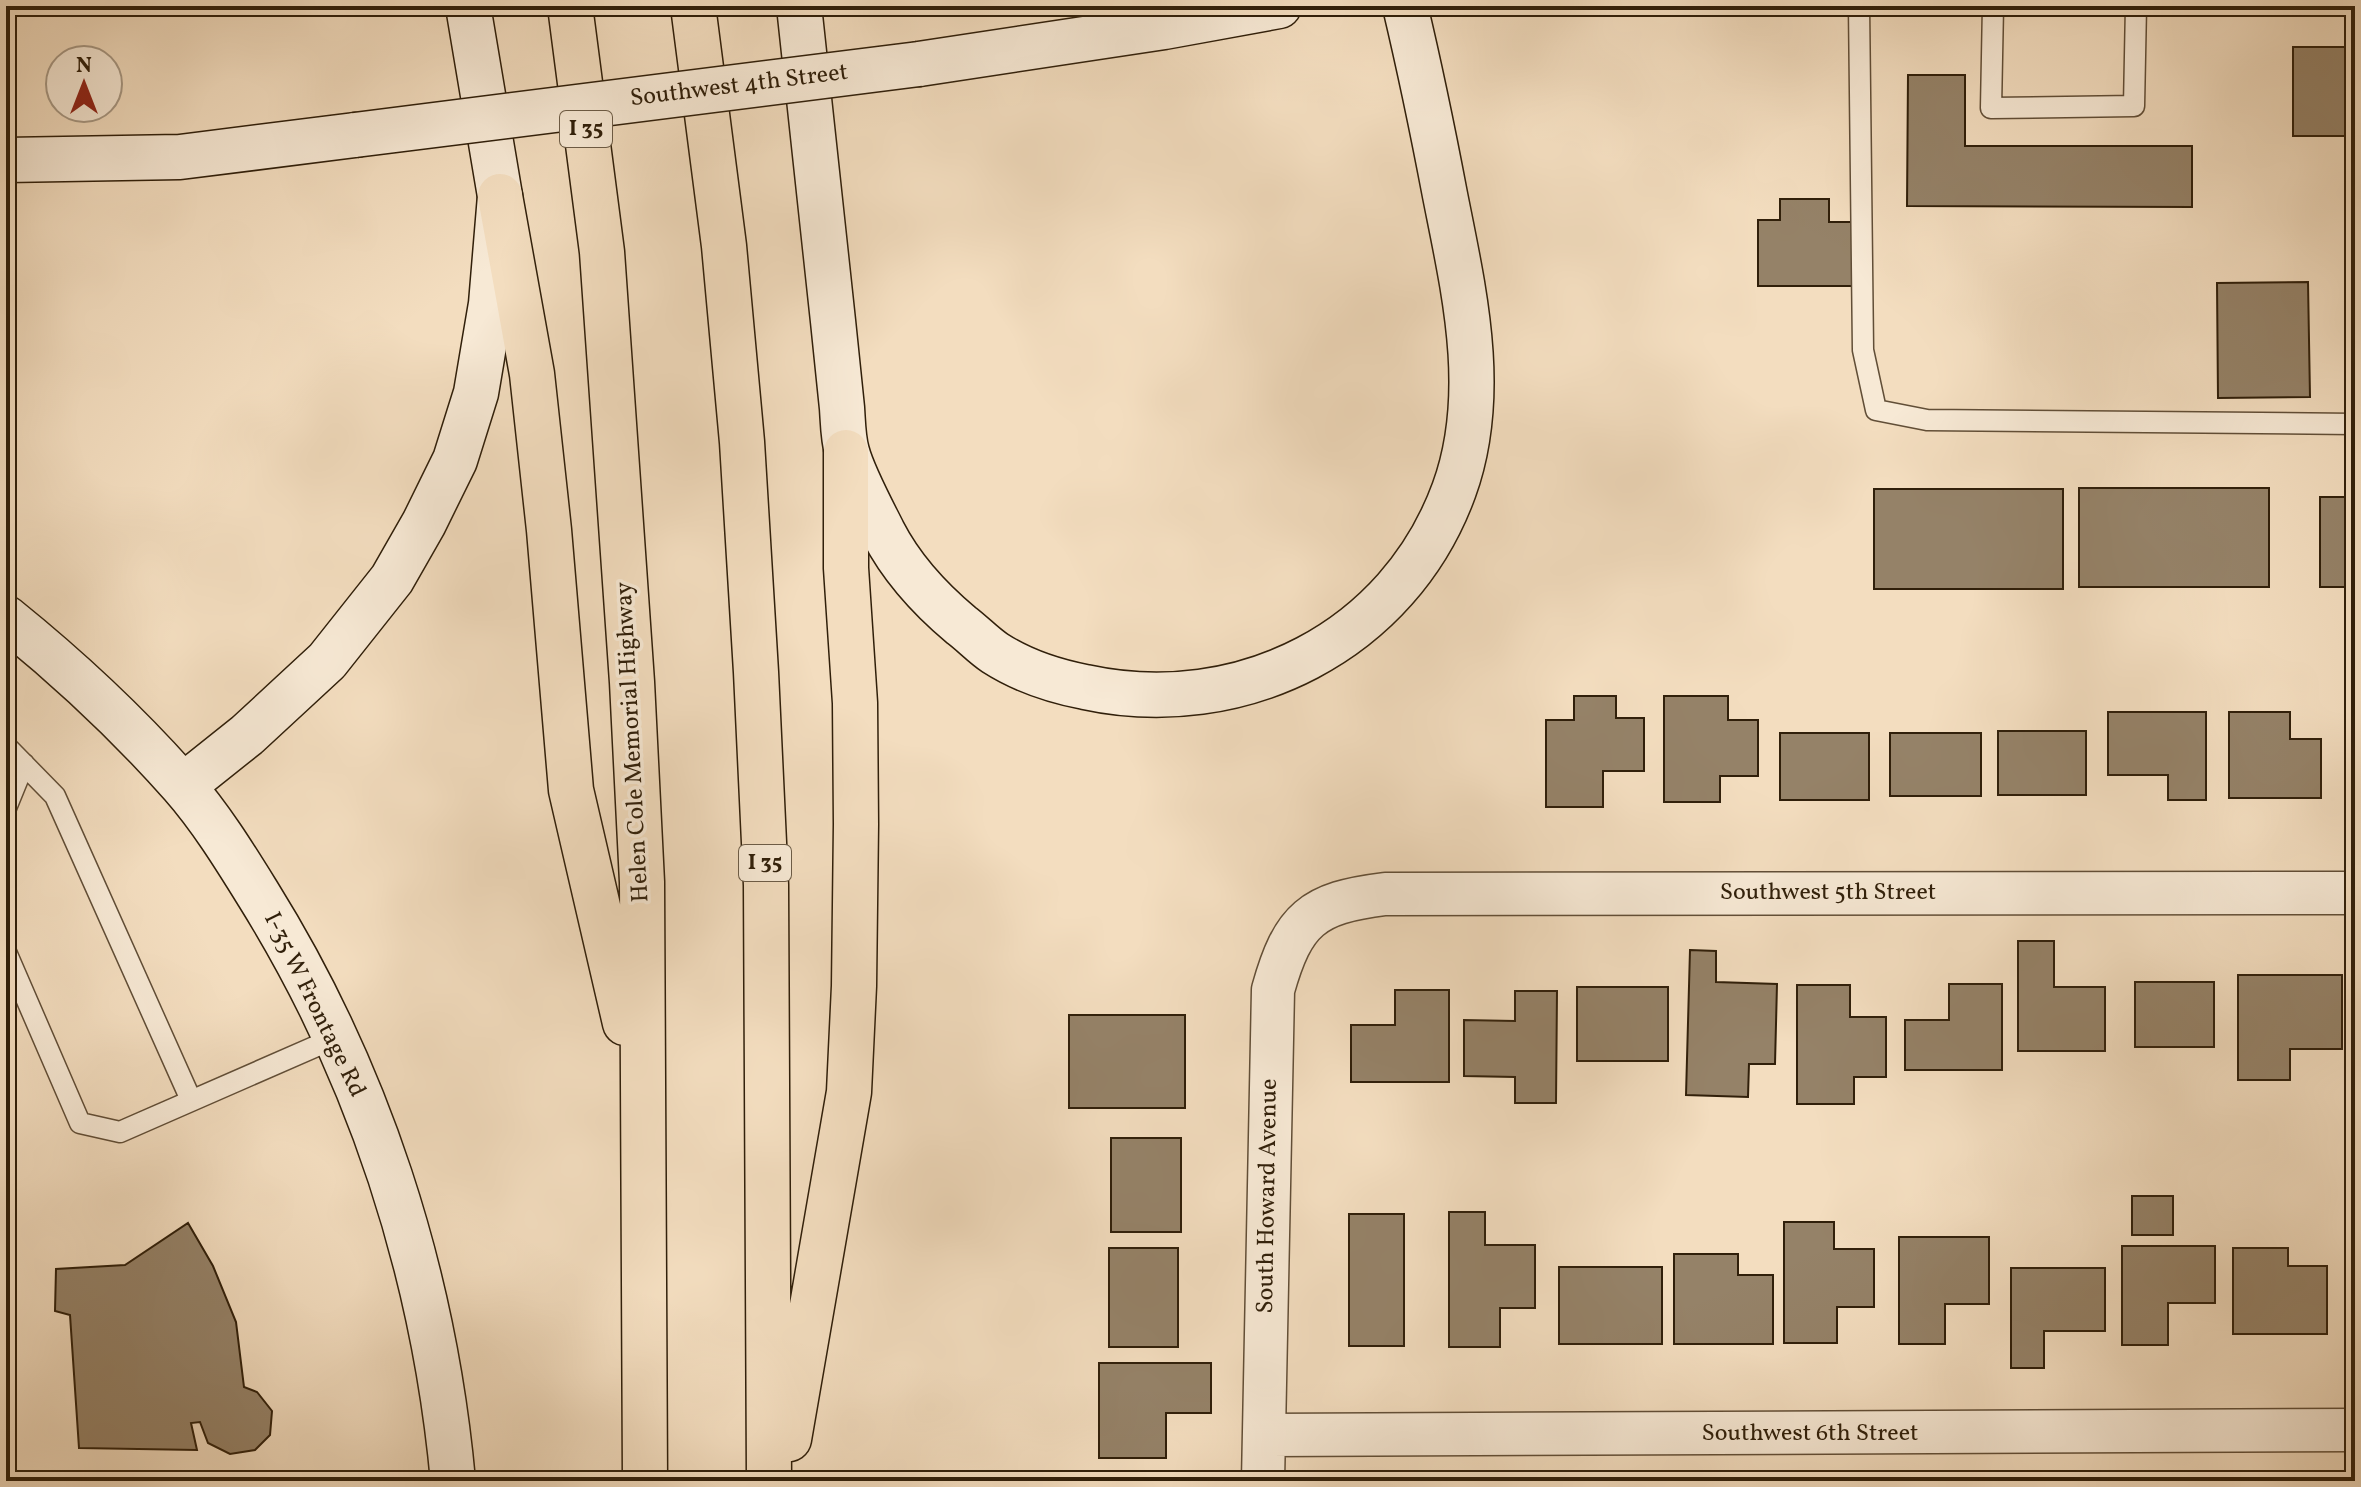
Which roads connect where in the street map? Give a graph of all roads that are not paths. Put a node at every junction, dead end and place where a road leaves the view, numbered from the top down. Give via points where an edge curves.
1 (468, 6) edge
2 (570, 6) edge
3 (693, 6) edge
4 (799, 6) edge
5 (1279, 6) edge
6 (1405, 6) edge
7 (1859, 6) edge
8 (1993, 6) edge
9 (2136, 6) edge
10 (6, 160) edge
11 (500, 196) junction
12 (2355, 424) edge
13 (846, 452) junction
14 (6, 618) edge
15 (6, 746) edge
16 (24, 764) junction
17 (183, 786) junction
18 (6, 808) edge
19 (2355, 893) edge
20 (1306, 919) joint
21 (6, 952) edge
22 (335, 1038) junction
23 (642, 1095) junction
24 (191, 1100) junction
25 (2355, 1430) edge
26 (1265, 1435) junction
27 (453, 1481) edge
28 (645, 1481) edge
29 (769, 1481) edge
30 (782, 1481) edge
31 (1263, 1481) edge

1 - 11 main road
2 - 23 highway, Helen Cole Memorial Highway / I 35 via 602,252 632,682 642,882
3 - 29 highway, I 35 via 742,442 757,703 766,885
4 - 13 main road
5 - 10 main road, Southwest 4th Street, bridge via 919,64 180,157
6 - 13 main road via 1461,275 1472,378 1468,437 1455,488 1407,577 1373,612 1320,651 1251,682 1200,693 1153,695 1065,683 994,653 930,599 883,532
7 - 12 lane via 1863,350 1876,410 1927,420
8 - 9 lane via 1991,108 2134,106
11 - 17 main road via 491,304 476,393 455,460 424,523 392,579 327,661
11 - 23 highway via 532,374 571,790
13 - 30 highway via 856,824 849,1092
14 - 17 main road, I-35 W Frontage Rd via 83,685
15 - 16 lane
16 - 18 lane
16 - 24 lane via 55,796
17 - 22 main road, I-35 W Frontage Rd via 286,939
19 - 20 street, Southwest 5th Street via 1385,894 1358,897
20 - 26 street, South Howard Avenue via 1283,955 1273,990
21 - 24 lane via 80,1123 120,1132
22 - 24 lane
22 - 27 main road, I-35 W Frontage Rd via 385,1155 415,1257 433,1334
23 - 28 highway, Helen Cole Memorial Highway / I 35
25 - 26 street, Southwest 6th Street
26 - 31 street, South Howard Avenue

